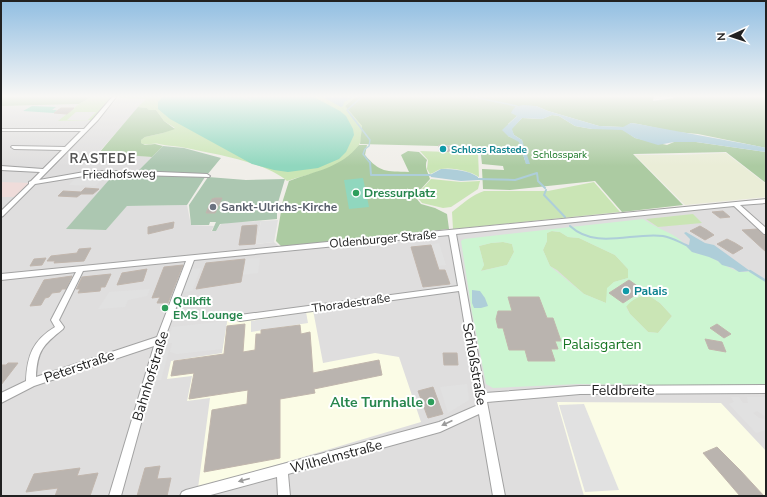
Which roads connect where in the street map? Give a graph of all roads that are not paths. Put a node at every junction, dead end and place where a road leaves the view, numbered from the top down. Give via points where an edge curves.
1 (95, 119) edge
2 (1, 130) edge
3 (8, 130) junction
4 (85, 130) junction
5 (1, 134) edge
6 (14, 147) dead end
7 (65, 149) junction
8 (1, 168) edge
9 (44, 171) junction
10 (208, 176) dead end
11 (31, 183) junction
12 (766, 201) edge
13 (734, 204) junction
14 (1, 215) edge
15 (766, 232) edge
16 (452, 233) junction
17 (192, 258) junction
18 (81, 269) junction
19 (1, 277) edge
20 (462, 288) junction
21 (240, 318) dead end
22 (160, 340) junction
23 (31, 383) junction
24 (766, 388) edge
25 (1, 398) edge
26 (481, 398) junction
27 (483, 409) junction
28 (282, 470) junction
29 (115, 496) edge
30 (186, 496) edge
31 (284, 496) edge
32 (499, 496) edge

1 - 4 street
2 - 3 street
3 - 4 street
3 - 5 street
4 - 7 street
6 - 7 street
7 - 9 street
8 - 9 street
9 - 11 street
10 - 11 street, Friedhofsweg via 90,173
11 - 14 street
12 - 13 street, Oldenburger Straße
13 - 15 street
13 - 16 street, Oldenburger Straße
16 - 17 street, Oldenburger Straße
16 - 20 street, Schloßstraße
17 - 18 street, Oldenburger Straße
17 - 22 street, Bahnhofstraße
18 - 19 street, Oldenburger Straße
18 - 23 street via 56,320 59,328 44,340 35,352
20 - 21 street, Thoradestraße
20 - 26 street, Schloßstraße
22 - 23 street, Peterstraße
22 - 29 street, Bahnhofstraße
23 - 25 street, Peterstraße
24 - 26 street, Feldbreite via 580,390
26 - 27 street, Schloßstraße
27 -> 28 street, Wilhelmstraße via 440,427
27 - 32 street, Schloßstraße
28 -> 30 street, Wilhelmstraße
28 - 31 street

